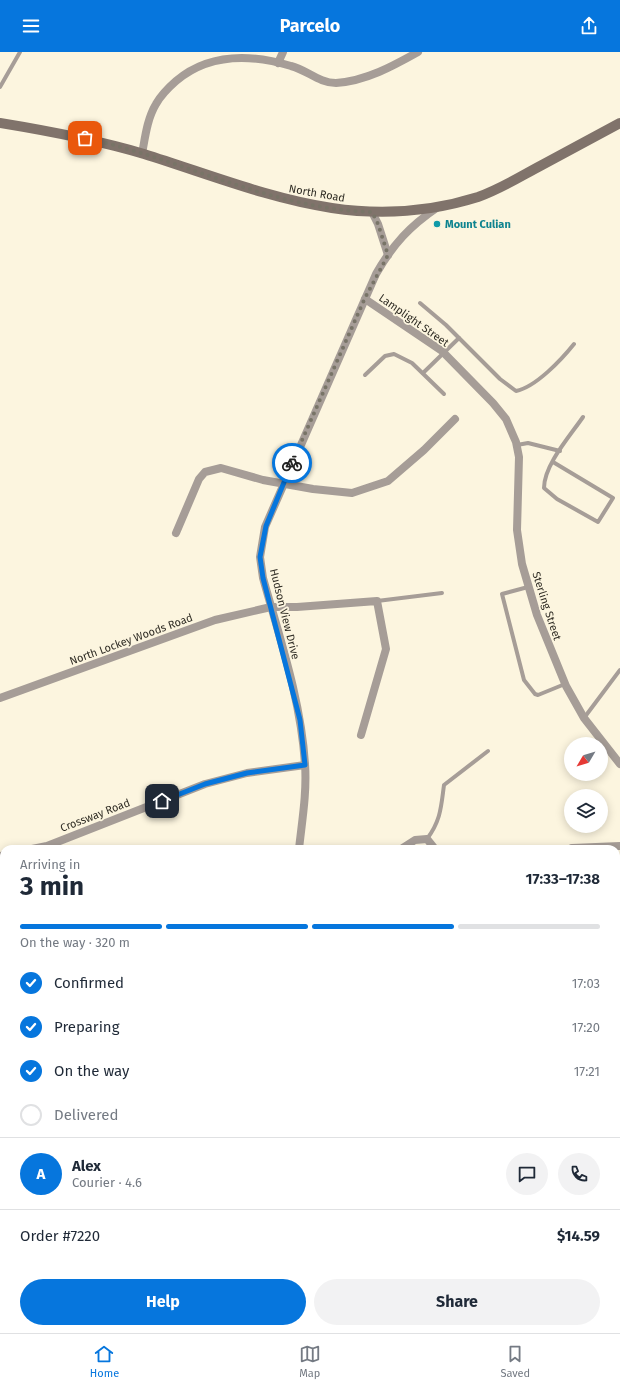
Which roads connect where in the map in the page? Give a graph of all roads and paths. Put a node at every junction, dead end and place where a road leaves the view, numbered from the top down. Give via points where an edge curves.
1 (20, 52) edge
2 (284, 52) edge
3 (418, 52) edge
4 (278, 62) junction
5 (0, 87) edge
6 (0, 123) edge
7 (620, 123) edge
8 (142, 154) junction
9 (441, 205) junction
10 (372, 212) junction
11 (388, 255) junction
12 (365, 298) junction
13 (420, 303) dead end
14 (459, 338) junction
15 (574, 344) dead end
16 (443, 352) junction
17 (424, 373) junction
18 (365, 376) dead end
19 (444, 394) dead end
20 (583, 417) dead end
21 (455, 419) dead end
22 (513, 435) joint
23 (516, 445) junction
24 (560, 450) junction
25 (553, 462) junction
26 (284, 483) junction
27 (176, 532) dead end
28 (529, 587) junction
29 (442, 593) dead end
30 (377, 601) junction
31 (271, 607) junction
32 (620, 670) edge
33 (565, 684) junction
34 (0, 698) edge
35 (584, 718) junction
36 (361, 735) dead end
37 (488, 751) dead end
38 (620, 764) edge
39 (305, 765) junction
40 (427, 839) junction
41 (50, 845) edge
42 (299, 845) edge
43 (407, 845) edge
44 (432, 845) edge

1 - 5 lane
2 - 4 street
3 - 4 street via 368,77 336,83 323,81 293,66
4 - 8 street via 240,57 202,64 184,74 165,90 155,104
6 - 8 main road, North Road via 99,142
7 - 9 main road, North Road via 497,189 477,197
8 - 10 main road, North Road via 284,200 320,207
9 - 10 main road, North Road
9 - 11 street, Lamplight Street via 410,228
10 - 11 street
11 - 12 street, Lamplight Street
12 - 16 street, Lamplight Street
12 - 26 street, Hudson View Drive
13 - 14 lane
14 - 15 lane via 500,379 516,391 525,388 558,363
14 - 16 lane
16 - 17 lane
16 - 22 street, Lamplight Street via 493,403 506,419
17 - 18 lane via 394,354 385,356
17 - 19 lane
20 - 24 lane
21 - 26 street via 388,481 352,493
22 - 23 street, Sterling Street
23 - 24 lane via 528,443
23 - 28 street, Sterling Street via 519,457 517,530 522,564
24 - 25 lane
25 - 25 lane via 544,482 547,493 598,522 613,498
26 - 27 street via 221,468 205,472 199,479
26 - 31 street, Hudson View Drive via 266,526 261,546 262,571
28 - 33 street, Sterling Street via 537,615
28 - 33 lane via 502,594 524,680 538,695
29 - 30 lane
30 - 31 street, North Lockey Woods Road
30 - 36 street via 386,649
31 - 34 street, North Lockey Woods Road via 216,620
31 - 39 street, Hudson View Drive via 300,720
32 - 35 lane
33 - 35 street, Sterling Street
35 - 38 street, Sterling Street
37 - 40 lane via 444,785 442,808 436,826
39 - 41 street, Crossway Road via 247,773 205,784
39 - 42 street, Hudson View Drive via 305,795
40 - 43 street via 415,840
40 - 44 street

